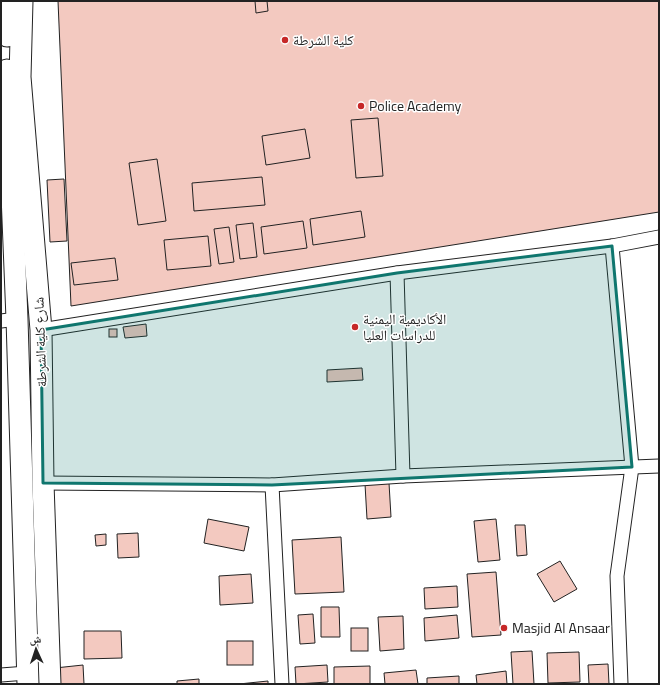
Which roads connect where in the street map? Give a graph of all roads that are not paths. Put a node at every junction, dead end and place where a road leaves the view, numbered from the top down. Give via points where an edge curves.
1 (7, 1) edge
2 (22, 1) edge
3 (4, 77) edge
4 (659, 237) edge
5 (612, 246) junction
6 (397, 273) junction
7 (9, 320) edge
8 (42, 330) junction
9 (659, 466) edge
10 (632, 467) junction
11 (403, 476) junction
12 (43, 483) junction
13 (272, 485) junction
14 (1, 676) edge
15 (27, 678) edge
16 (50, 684) edge
17 (282, 684) edge
18 (621, 684) edge

1 - 3 main road, شارع كلية الشرطة
2 - 8 main road, شارع كلية الشرطة via 20,77
3 - 7 main road, شارع كلية الشرطة
4 - 5 street
5 - 6 street
5 - 10 street
6 - 8 street
6 - 11 street
7 - 15 main road, شارع كلية الشرطة
8 - 12 main road, شارع كلية الشرطة
9 - 10 street
10 - 11 street
10 - 18 street via 617,576
11 - 13 street
12 - 13 street
12 - 16 main road, شارع كلية الشرطة
13 - 17 street
14 - 15 street

